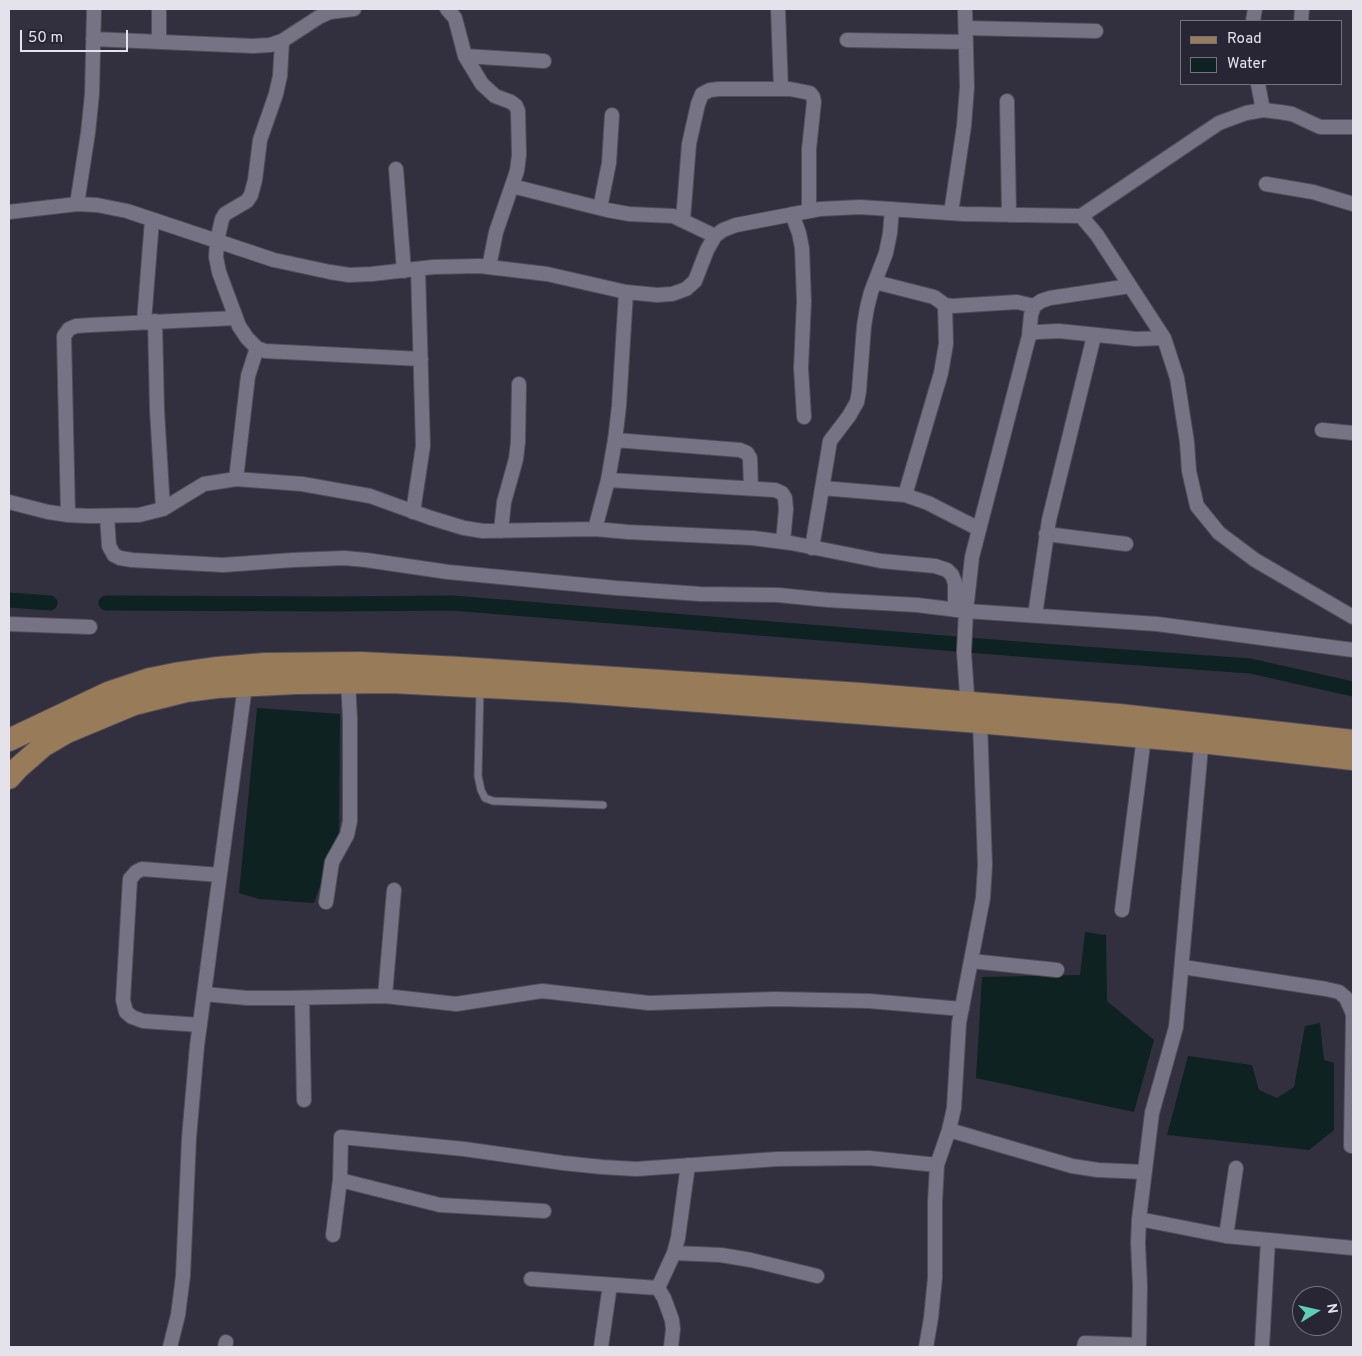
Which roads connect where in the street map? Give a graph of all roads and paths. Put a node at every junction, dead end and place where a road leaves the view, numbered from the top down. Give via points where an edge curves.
1 (94, 9) edge
2 (159, 9) edge
3 (354, 9) edge
4 (447, 9) edge
5 (778, 9) edge
6 (965, 9) edge
7 (1096, 31) dead end
8 (966, 35) junction
9 (93, 38) junction
10 (847, 40) dead end
11 (160, 41) junction
12 (282, 41) junction
13 (465, 56) junction
14 (544, 61) dead end
15 (1258, 85) edge
16 (781, 89) junction
17 (1007, 101) dead end
18 (1263, 110) junction
19 (612, 115) dead end
20 (1353, 127) edge
21 (396, 169) dead end
22 (1266, 184) dead end
23 (512, 186) junction
24 (78, 204) junction
25 (1353, 204) edge
26 (600, 208) junction
27 (892, 209) junction
28 (808, 211) junction
29 (9, 212) edge
30 (952, 213) junction
31 (792, 214) junction
32 (1009, 215) junction
33 (1081, 216) junction
34 (152, 220) junction
35 (683, 220) junction
36 (715, 236) junction
37 (217, 241) junction
38 (489, 267) junction
39 (411, 270) junction
40 (875, 282) junction
41 (1130, 286) junction
42 (626, 292) junction
43 (945, 305) junction
44 (1034, 306) junction
45 (236, 318) junction
46 (150, 322) junction
47 (1029, 336) junction
48 (1094, 336) junction
49 (1164, 338) junction
50 (256, 348) junction
51 (421, 359) junction
52 (519, 384) dead end
53 (804, 417) dead end
54 (1322, 430) dead end
55 (1353, 433) edge
56 (615, 440) junction
57 (236, 479) junction
58 (608, 480) junction
59 (751, 488) junction
60 (822, 488) junction
61 (905, 495) junction
62 (9, 502) edge
63 (163, 509) junction
64 (413, 512) junction
65 (68, 515) junction
66 (106, 516) junction
67 (595, 529) junction
68 (979, 529) junction
69 (501, 532) junction
70 (1046, 534) junction
71 (783, 542) junction
72 (1126, 544) dead end
73 (812, 548) junction
74 (962, 614) junction
75 (1035, 615) junction
76 (1353, 617) edge
77 (9, 624) edge
78 (90, 627) dead end
79 (1353, 650) edge
80 (348, 682) junction
81 (245, 686) junction
82 (480, 687) junction
83 (972, 716) junction
84 (1202, 734) junction
85 (1144, 737) junction
86 (9, 740) edge
87 (1353, 741) edge
88 (1353, 759) edge
89 (9, 778) edge
90 (603, 806) dead end
91 (220, 875) junction
92 (394, 890) dead end
93 (326, 902) dead end
94 (1122, 910) dead end
95 (971, 960) junction
96 (1183, 967) junction
97 (1058, 970) dead end
98 (204, 994) junction
99 (385, 996) junction
100 (302, 998) junction
101 (962, 1008) junction
102 (200, 1025) junction
103 (1353, 1082) edge
104 (304, 1100) dead end
105 (949, 1130) junction
106 (1352, 1146) dead end
107 (688, 1165) junction
108 (936, 1165) junction
109 (1236, 1168) dead end
110 (1144, 1172) junction
111 (340, 1180) junction
112 (544, 1211) dead end
113 (1139, 1220) junction
114 (333, 1235) dead end
115 (1226, 1236) junction
116 (1268, 1240) junction
117 (1353, 1248) edge
118 (674, 1253) junction
119 (817, 1276) dead end
120 (531, 1279) dead end
121 (610, 1286) junction
122 (658, 1288) junction
123 (1139, 1346) edge
124 (170, 1347) edge
125 (601, 1347) edge
126 (672, 1347) edge
127 (926, 1347) edge
128 (1084, 1347) edge
129 (1262, 1347) edge

1 - 9 street
2 - 11 street
3 - 12 street via 330,12
4 - 13 street via 455,18
5 - 16 street
6 - 8 street
7 - 8 street
8 - 10 street
8 - 30 street via 964,126
9 - 11 street
9 - 24 street via 88,133
11 - 12 street via 253,46
12 - 37 street via 280,76 260,140 251,195 225,214
13 - 14 street
13 - 23 street via 489,91 511,102 518,111 519,155
15 - 18 street
16 - 28 street via 802,91 814,97
16 - 35 street via 719,89 702,94 689,144
17 - 32 street
18 - 20 street via 1292,114 1320,127
18 - 33 street via 1219,123
19 - 26 street via 609,163
21 - 39 street
22 - 25 street via 1313,192
23 - 26 street
23 - 38 street via 496,232
24 - 29 street
24 - 34 street via 127,211
26 - 35 street via 629,214 673,216
27 - 28 street via 860,207
27 - 30 street
27 - 40 street via 886,253
28 - 31 street
30 - 32 street
31 - 36 street via 736,225
31 - 53 street via 802,248
32 - 33 street
33 - 41 street
34 - 37 street
34 - 46 street
35 - 36 street
36 - 42 street via 695,281 686,289 657,295
37 - 39 street via 274,260 330,272 372,274
37 - 45 street via 219,272
38 - 39 street
38 - 42 street via 547,274
39 - 51 street
40 - 43 street via 934,297
40 - 60 street via 864,326 859,391 849,416 830,441
41 - 44 street via 1050,298
41 - 49 street
42 - 56 street
43 - 44 street via 1017,302
43 - 61 street via 946,344 941,373
44 - 47 street
45 - 46 street
45 - 50 street
46 - 63 street
46 - 65 street via 76,326 64,336
47 - 48 street via 1059,331
47 - 68 street
48 - 49 street
48 - 70 street
49 - 76 street via 1178,378 1189,471 1197,506 1219,533 1255,560
50 - 51 street via 272,352
50 - 57 street via 248,376
51 - 64 street via 423,446
52 - 69 street via 516,459 504,502
54 - 55 street
56 - 58 street
56 - 59 street via 740,450 750,458
57 - 63 street via 204,484
57 - 64 street via 338,489 370,496
58 - 59 street
58 - 67 street
59 - 71 street via 775,490 785,498
60 - 61 street
60 - 73 street
61 - 68 street
62 - 65 street
63 - 66 street via 139,515
64 - 69 street via 464,528
65 - 66 street
66 - 74 street via 109,546 114,555 132,560 222,565 344,558 606,588 917,605
67 - 69 street
67 - 71 street
68 - 74 street
70 - 72 street
70 - 75 street
71 - 73 street
73 - 74 street via 947,570 955,583
74 - 75 street
74 - 83 street
75 - 79 street via 1157,624
77 - 78 street
80 - 81 main road
80 - 82 main road
80 - 93 street via 350,821 347,835 332,862
81 - 89 main road via 186,691 134,704 67,732 43,746
81 - 91 street
82 - 83 main road
82 - 90 lane via 478,776 485,798
83 - 84 main road via 1119,715
83 - 85 main road
83 - 86 main road via 861,694 404,664 265,664 150,679 108,693
83 - 95 street via 984,784 985,865 983,898
84 - 85 main road
84 - 87 main road
84 - 88 main road
84 - 96 street
85 - 94 street
91 - 98 street
91 - 102 street via 142,870 130,879 126,1012 143,1021
92 - 99 street
95 - 97 street
95 - 101 street
96 - 103 street via 1339,992 1346,998 1353,1014
96 - 110 street via 1176,1027 1152,1113
98 - 100 street
98 - 102 street
99 - 100 street
99 - 101 street via 456,1004 542,991 649,1003 776,999
100 - 104 street
101 - 105 street via 954,1108
102 - 124 street via 182,1276 178,1315
103 - 106 street
105 - 108 street
105 - 110 street via 1072,1166
107 - 108 street via 777,1159 869,1158
107 - 111 street via 602,1167 341,1137
107 - 118 street
108 - 127 street via 935,1278
109 - 115 street
110 - 113 street
111 - 112 street via 440,1205
111 - 114 street
113 - 115 street
113 - 123 street
115 - 116 street
116 - 117 street
116 - 129 street
118 - 119 street via 721,1255
118 - 122 street
120 - 121 street
121 - 122 street
121 - 125 street
122 - 126 street via 672,1320
123 - 128 street via 1085,1342

